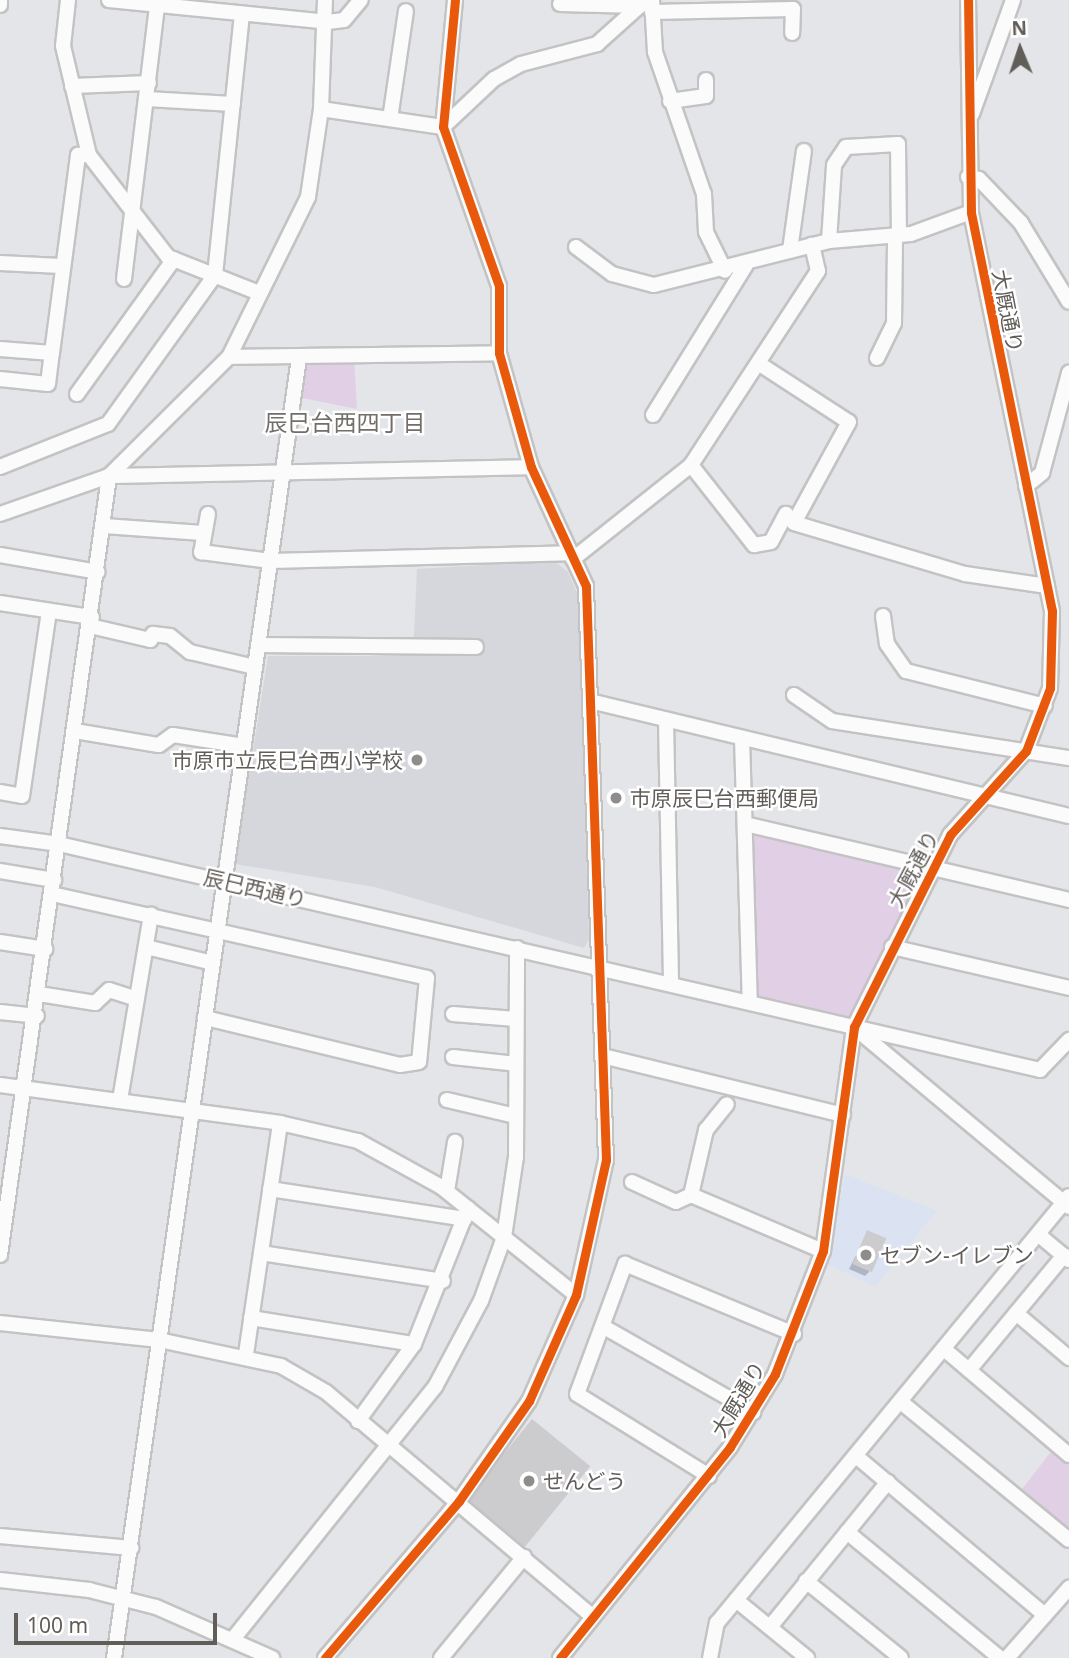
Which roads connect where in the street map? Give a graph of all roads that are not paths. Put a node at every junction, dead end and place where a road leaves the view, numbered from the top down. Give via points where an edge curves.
1 (68, 0) edge
2 (109, 0) edge
3 (325, 0) edge
4 (361, 0) edge
5 (455, 0) edge
6 (968, 0) edge
7 (1013, 0) edge
8 (157, 3) edge
9 (561, 4) dead end
10 (647, 5) edge
11 (406, 11) dead end
12 (242, 15) junction
13 (328, 22) junction
14 (792, 33) dead end
15 (706, 80) dead end
16 (149, 83) junction
17 (72, 86) junction
18 (147, 99) junction
19 (670, 101) junction
20 (233, 104) junction
21 (321, 108) junction
22 (390, 119) junction
23 (968, 125) junction
24 (443, 127) junction
25 (804, 151) dead end
26 (89, 155) junction
27 (968, 177) junction
28 (971, 212) junction
29 (133, 220) junction
30 (897, 235) junction
31 (829, 241) junction
32 (812, 245) junction
33 (576, 247) dead end
34 (790, 250) junction
35 (173, 259) junction
36 (0, 263) edge
37 (746, 265) junction
38 (61, 266) junction
39 (725, 271) junction
40 (215, 275) junction
41 (124, 279) dead end
42 (260, 293) junction
43 (1069, 302) edge
44 (0, 349) edge
45 (499, 352) junction
46 (52, 353) junction
47 (229, 357) junction
48 (299, 358) junction
49 (877, 358) dead end
50 (758, 363) junction
51 (1069, 373) edge
52 (0, 379) edge
53 (77, 394) dead end
54 (653, 415) dead end
55 (691, 465) junction
56 (0, 467) edge
57 (531, 467) junction
58 (283, 471) junction
59 (109, 476) junction
60 (1026, 486) junction
61 (0, 514) edge
62 (208, 514) dead end
63 (786, 514) dead end
64 (104, 526) junction
65 (203, 533) junction
66 (0, 555) edge
67 (572, 556) junction
68 (270, 561) junction
69 (98, 572) junction
70 (1046, 586) junction
71 (0, 603) edge
72 (50, 611) junction
73 (883, 616) dead end
74 (91, 622) junction
75 (258, 645) junction
76 (476, 647) dead end
77 (1069, 655) edge
78 (1055, 666) junction
79 (255, 667) junction
80 (794, 695) dead end
81 (594, 702) junction
82 (1045, 706) junction
83 (666, 720) junction
84 (75, 731) junction
85 (742, 738) junction
86 (244, 746) junction
87 (1026, 751) junction
88 (1069, 758) edge
89 (0, 792) edge
90 (985, 797) junction
91 (1069, 816) edge
92 (745, 824) junction
93 (0, 836) edge
94 (59, 844) junction
95 (932, 868) junction
96 (0, 871) edge
97 (224, 881) junction
98 (53, 887) junction
99 (1069, 900) edge
100 (151, 915) junction
101 (218, 930) junction
102 (0, 942) edge
103 (146, 947) junction
104 (516, 947) junction
105 (892, 947) junction
106 (45, 949) junction
107 (213, 963) junction
108 (603, 967) junction
109 (671, 984) junction
110 (1069, 988) edge
111 (40, 994) junction
112 (137, 999) junction
113 (750, 1002) junction
114 (0, 1012) edge
115 (453, 1014) dead end
116 (37, 1016) junction
117 (205, 1018) junction
118 (516, 1019) junction
119 (854, 1027) junction
120 (1069, 1040) edge
121 (453, 1057) dead end
122 (607, 1057) junction
123 (516, 1064) junction
124 (0, 1085) edge
125 (27, 1087) junction
126 (120, 1100) junction
127 (447, 1100) dead end
128 (727, 1104) dead end
129 (192, 1111) junction
130 (843, 1115) junction
131 (516, 1116) junction
132 (280, 1123) junction
133 (455, 1142) dead end
134 (7, 1167) edge
135 (632, 1182) dead end
136 (270, 1189) junction
137 (447, 1191) junction
138 (691, 1195) junction
139 (1067, 1202) edge
140 (466, 1214) junction
141 (1039, 1235) junction
142 (504, 1237) junction
143 (0, 1249) edge
144 (823, 1251) junction
145 (261, 1253) junction
146 (0, 1255) edge
147 (1066, 1257) edge
148 (443, 1281) junction
149 (576, 1295) junction
150 (1016, 1313) junction
151 (251, 1318) junction
152 (0, 1323) edge
153 (604, 1326) junction
154 (794, 1334) junction
155 (159, 1340) junction
156 (414, 1344) junction
157 (944, 1349) junction
158 (246, 1354) junction
159 (1069, 1358) edge
160 (970, 1370) junction
161 (901, 1402) junction
162 (754, 1412) junction
163 (358, 1421) junction
164 (391, 1446) junction
165 (1069, 1455) edge
166 (856, 1456) junction
167 (709, 1476) junction
168 (888, 1482) junction
169 (459, 1501) junction
170 (847, 1532) junction
171 (0, 1536) edge
172 (1069, 1540) edge
173 (131, 1548) junction
174 (524, 1557) junction
175 (0, 1580) edge
176 (806, 1581) junction
177 (1069, 1588) edge
178 (123, 1597) junction
179 (736, 1600) junction
180 (1045, 1615) junction
181 (593, 1617) junction
182 (770, 1627) junction
183 (233, 1639) junction
184 (114, 1658) edge
185 (272, 1658) edge
186 (325, 1658) edge
187 (441, 1658) edge
188 (560, 1658) edge
189 (710, 1658) edge
190 (807, 1658) edge
191 (901, 1658) edge
192 (1000, 1658) edge
193 (1007, 1658) edge

1 - 17 street via 63,46
2 - 8 street
3 - 13 street
4 - 13 street via 344,20
5 - 24 street
6 - 23 street, 大厩通り
7 - 23 street
8 - 12 street
8 - 16 street
9 - 10 street
10 - 14 street via 793,9
10 - 19 street
10 - 24 street via 597,44 521,64 494,79
11 - 22 street
12 - 13 street
12 - 20 street
13 - 21 street
15 - 19 street via 706,96
16 - 17 street
16 - 18 street
17 - 26 street
18 - 20 street
18 - 29 street
19 - 39 street via 704,194 706,232
20 - 40 street
21 - 22 street
21 - 42 street via 308,197
22 - 24 street
23 - 27 street, 大厩通り
24 - 45 street via 499,286
25 - 34 street
26 - 29 street
26 - 38 street via 78,155 71,176
27 - 28 street, 大厩通り
27 - 43 street via 979,179 1021,223
28 - 30 street
28 - 60 street, 大厩通り
29 - 35 street
29 - 41 street
30 - 31 street
30 - 31 street via 898,144 846,147 834,165
30 - 49 street via 894,323
31 - 32 street
32 - 34 street
32 - 50 street via 818,271
33 - 39 street via 612,274 654,285
34 - 37 street
35 - 40 street
35 - 53 street
36 - 38 street
37 - 39 street
37 - 54 street
38 - 46 street
40 - 42 street
40 - 56 street via 108,424
42 - 47 street
44 - 46 street
45 - 48 street
45 - 57 street
46 - 52 street via 48,384
47 - 48 street
47 - 59 street
48 - 58 street
50 - 55 street
50 - 70 street via 849,422 794,523 965,574
51 - 60 street via 1042,473
55 - 63 street via 754,545 771,542
55 - 67 street
57 - 58 street
57 - 67 street
58 - 59 street
58 - 68 street
59 - 61 street
59 - 64 street
60 - 70 street, 大厩通り
62 - 65 street
64 - 65 street
64 - 69 street
65 - 68 street via 201,552
66 - 69 street
67 - 68 street
67 - 81 street via 586,586
68 - 75 street
69 - 74 street
70 - 78 street, 大厩通り
71 - 72 street
72 - 74 street
72 - 89 street via 22,796
73 - 82 street via 887,644 906,671
74 - 79 street via 150,640 153,634 170,636 190,652
74 - 84 street
75 - 76 street
75 - 79 street
77 - 78 street
78 - 82 street, 大厩通り
79 - 86 street
80 - 87 street via 832,721
81 - 83 street
81 - 108 street
82 - 87 street, 大厩通り
83 - 85 street
83 - 109 street
84 - 86 street via 159,745 173,735
84 - 94 street
85 - 90 street
85 - 92 street
86 - 97 street
87 - 88 street
87 - 90 street, 大厩通り
90 - 91 street
90 - 95 street, 大厩通り via 950,835
92 - 95 street
92 - 113 street
93 - 94 street, 辰巳西通り
94 - 97 street, 辰巳西通り
94 - 98 street
95 - 99 street
95 - 105 street, 大厩通り
96 - 98 street
97 - 101 street
97 - 104 street, 辰巳西通り
98 - 100 street
98 - 106 street
100 - 101 street
100 - 103 street
101 - 107 street
101 - 117 street via 426,978 419,1062 400,1065
102 - 106 street
103 - 107 street
103 - 112 street
104 - 108 street, 辰巳西通り
104 - 118 street
105 - 110 street
105 - 119 street, 大厩通り
106 - 111 street
107 - 117 street
108 - 109 street, 辰巳西通り
108 - 122 street
109 - 113 street, 辰巳西通り
111 - 112 street via 95,1003 109,990
111 - 116 street
112 - 126 street
113 - 119 street, 辰巳西通り
114 - 116 street
115 - 118 street
116 - 125 street
117 - 129 street
118 - 123 street
119 - 120 street, 辰巳西通り via 1040,1070
119 - 130 street, 大厩通り
119 - 139 street
121 - 123 street
122 - 130 street
122 - 149 street via 606,1160
123 - 131 street
124 - 125 street
125 - 126 street
125 - 134 street
126 - 129 street
127 - 131 street
128 - 138 street via 706,1130
129 - 132 street
129 - 155 street
130 - 144 street, 大厩通り
131 - 142 street
132 - 136 street
132 - 137 street via 358,1141
133 - 137 street
134 - 143 street
135 - 138 street via 676,1202
136 - 140 street
136 - 145 street
137 - 140 street
138 - 144 street
139 - 141 street
140 - 142 street
140 - 148 street
141 - 147 street
141 - 157 street
142 - 149 street
142 - 164 street via 459,1348
143 - 146 street
144 - 154 street, 大厩通り
145 - 148 street
145 - 151 street
147 - 150 street
148 - 156 street
149 - 169 street via 529,1401
150 - 159 street
150 - 160 street
151 - 156 street
151 - 158 street
152 - 155 street
153 - 154 street via 625,1264
153 - 162 street
153 - 167 street via 577,1395
154 - 162 street, 大厩通り
155 - 158 street
155 - 173 street
156 - 163 street
157 - 160 street
157 - 161 street
158 - 163 street via 312,1382
160 - 165 street
161 - 166 street
161 - 172 street
162 - 167 street, 大厩通り
163 - 164 street
164 - 169 street
164 - 183 street
166 - 168 street
166 - 179 street
167 - 181 street, 大厩通り
168 - 170 street
168 - 180 street
169 - 174 street
169 - 186 street
170 - 176 street
170 - 192 street
171 - 173 street
173 - 178 street
174 - 181 street
174 - 187 street
175 - 178 street
176 - 182 street
176 - 191 street
177 - 180 street
178 - 183 street
178 - 184 street
179 - 182 street
179 - 189 street via 711,1633
180 - 193 street
181 - 188 street, 大厩通り
182 - 190 street
183 - 185 street

